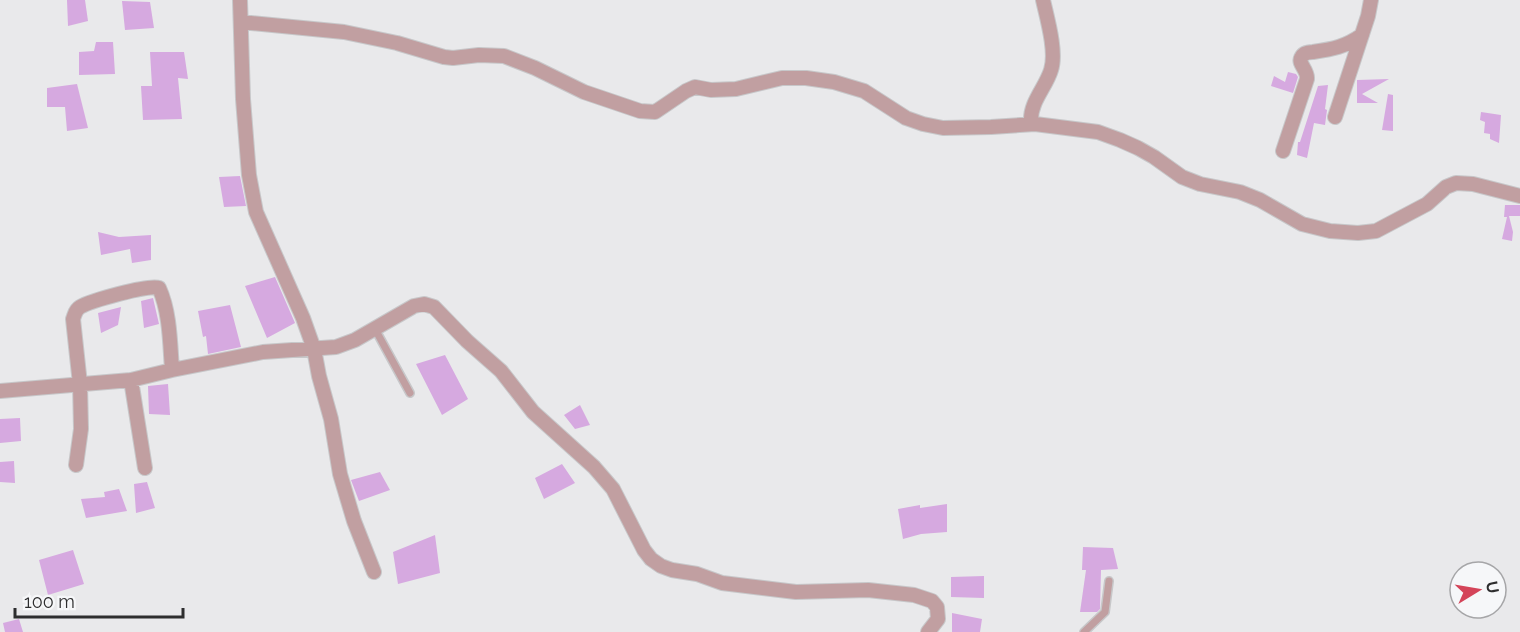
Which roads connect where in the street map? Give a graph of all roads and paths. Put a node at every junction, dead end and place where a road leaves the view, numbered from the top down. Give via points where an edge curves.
1 (240, 0) edge
2 (1043, 0) edge
3 (1371, 0) edge
4 (241, 22) junction
5 (1362, 35) junction
6 (1335, 117) dead end
7 (1035, 124) junction
8 (1283, 151) dead end
9 (1520, 196) edge
10 (375, 329) junction
11 (314, 349) junction
12 (172, 370) junction
13 (131, 380) junction
14 (81, 384) junction
15 (0, 391) edge
16 (410, 393) dead end
17 (76, 465) dead end
18 (145, 468) dead end
19 (374, 573) dead end
20 (1109, 581) dead end
21 (928, 632) edge
22 (1084, 632) edge

1 - 4 street
2 - 7 street via 1053,56 1052,69 1034,103 1031,122
3 - 5 street
4 - 7 street via 344,32 444,57 504,57 584,92 640,111 655,112 695,87 736,89 782,78 806,78 864,91 906,118 943,129
4 - 11 street via 248,165 256,212
5 - 6 street
5 - 8 street via 1349,44 1306,53 1300,58 1307,79
7 - 9 street via 1098,132 1138,148 1182,177 1240,192 1302,224 1330,231 1376,231 1427,204 1456,183
10 - 11 street via 336,347
10 - 16 lane
10 - 21 street via 414,306 434,307 501,370 533,412 594,467 613,489 644,550 662,566 722,583 796,592 868,590 914,595 932,601 937,607 938,619
11 - 12 street via 263,352
11 - 19 street via 340,474
12 - 13 street
12 - 14 street via 163,295 154,286 139,288 76,311 73,320
13 - 14 street
13 - 18 street
14 - 15 street
14 - 17 street
20 - 22 lane via 1105,612

